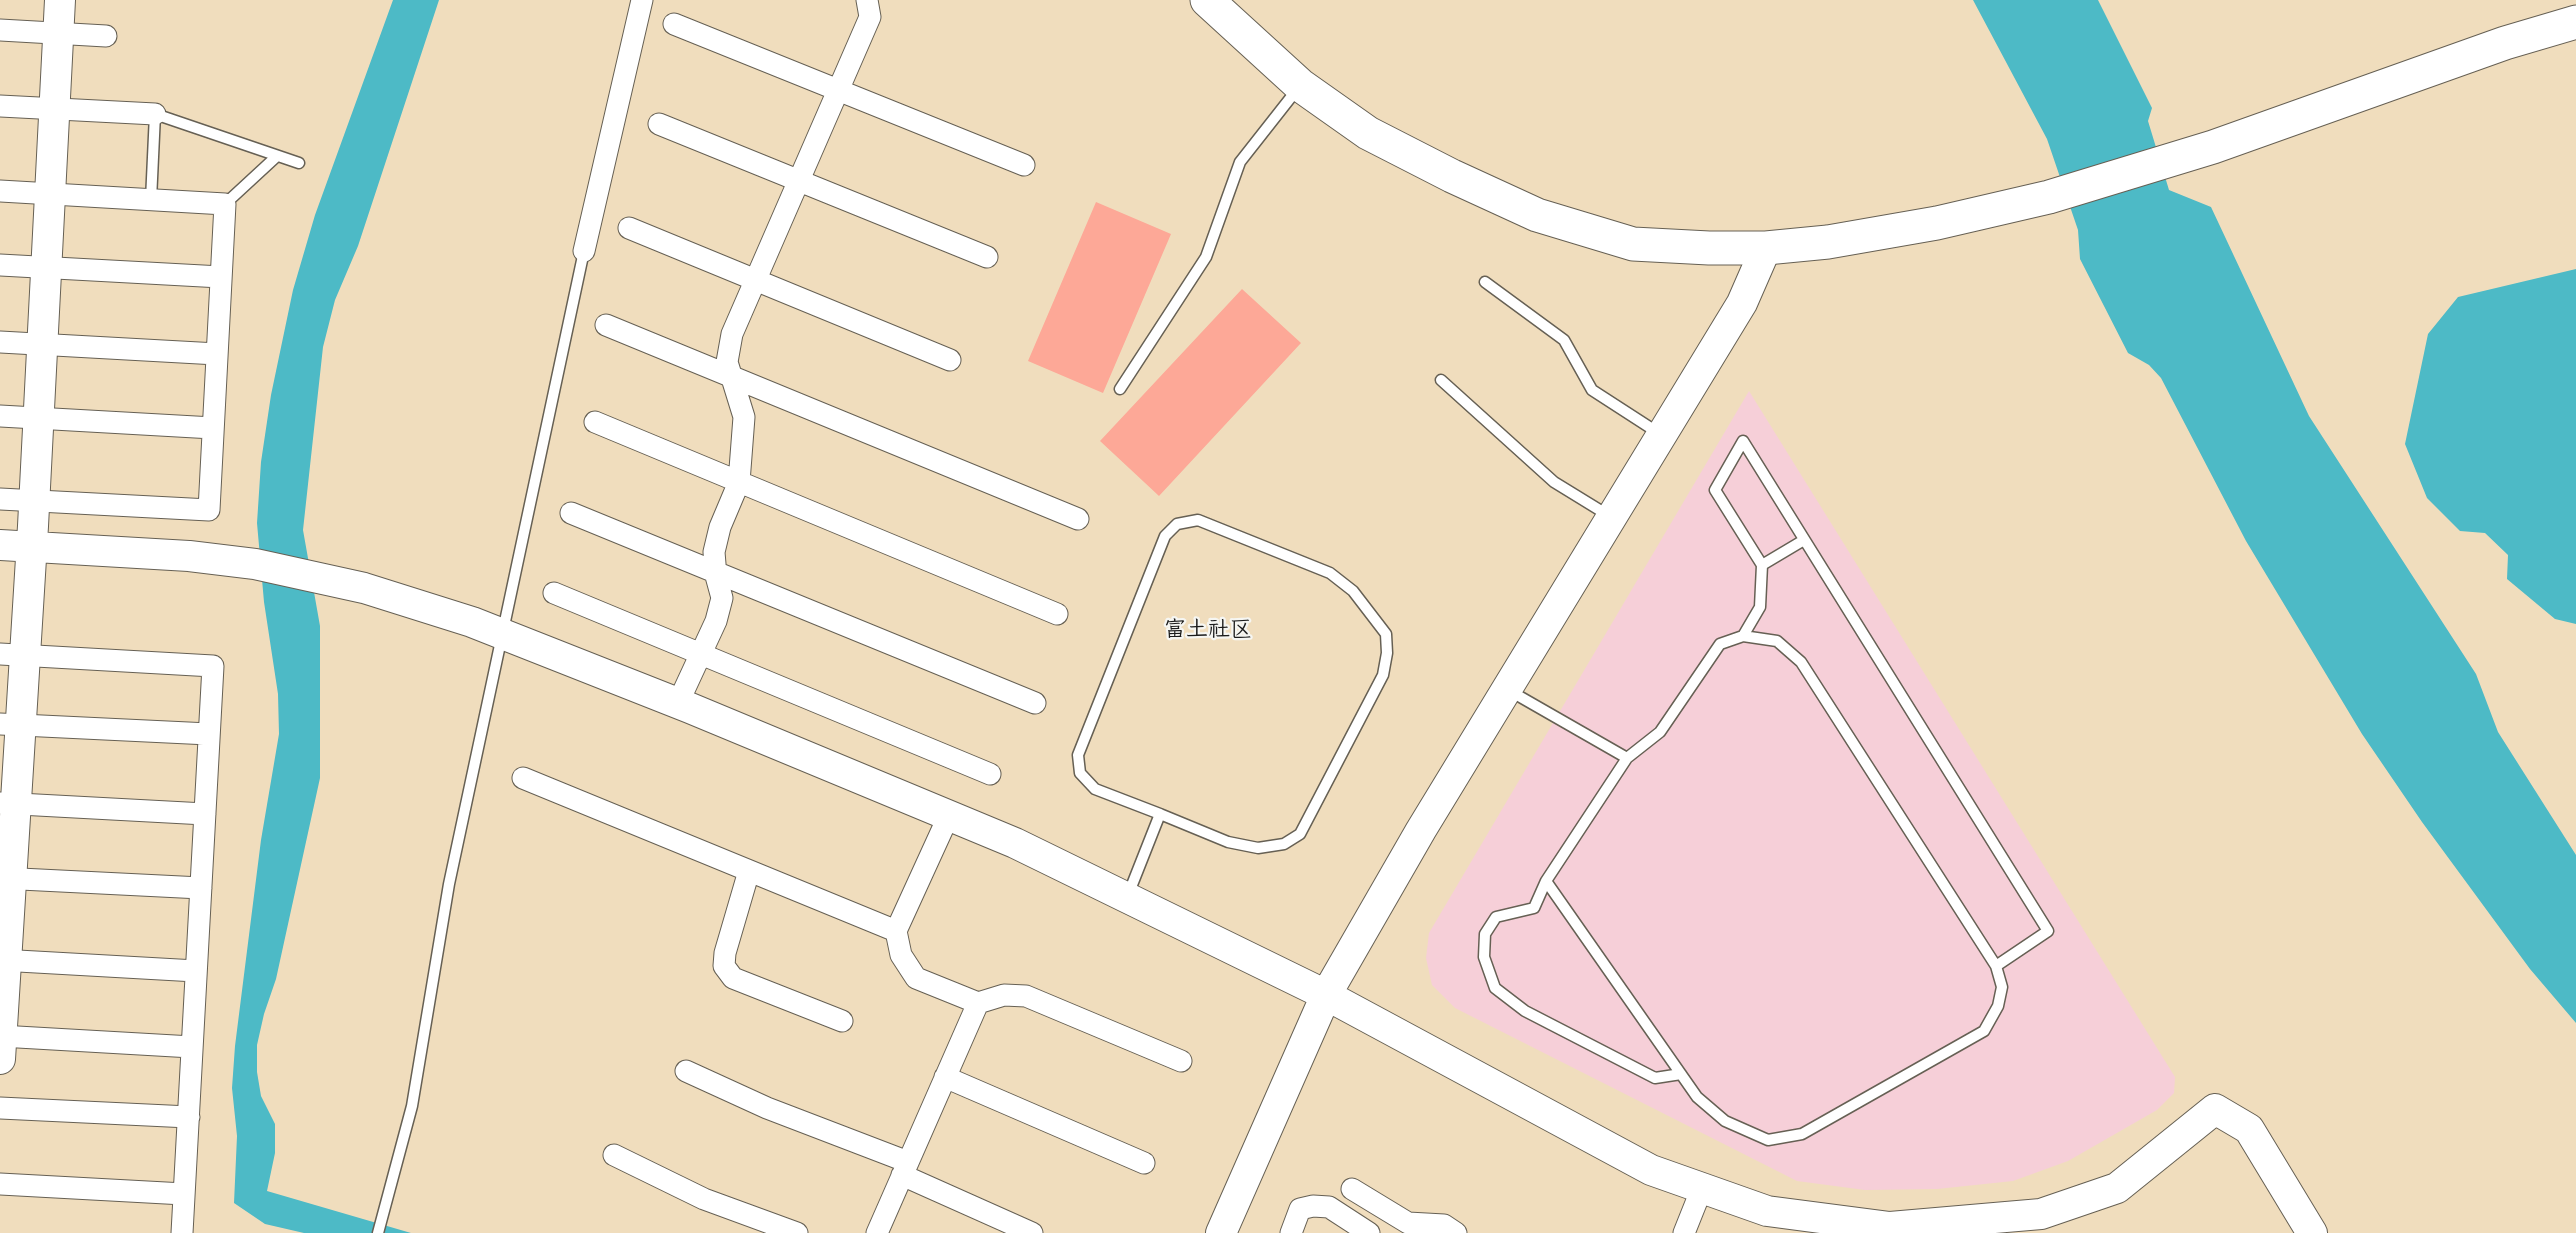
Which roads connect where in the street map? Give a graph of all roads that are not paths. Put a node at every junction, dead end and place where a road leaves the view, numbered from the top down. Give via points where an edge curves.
1 (60, 0) edge
2 (642, 0) edge
3 (867, 0) edge
4 (1207, 0) edge
5 (2576, 22) edge
6 (674, 24) dead end
7 (0, 30) edge
8 (58, 33) junction
9 (106, 36) dead end
10 (1300, 85) junction
11 (838, 90) junction
12 (0, 106) edge
13 (54, 109) junction
14 (154, 114) junction
15 (659, 124) dead end
16 (277, 156) junction
17 (299, 163) dead end
18 (1024, 165) dead end
19 (799, 180) junction
20 (0, 190) edge
21 (50, 194) junction
22 (151, 200) junction
23 (225, 204) junction
24 (629, 228) dead end
25 (1766, 248) junction
26 (584, 251) joint
27 (987, 257) dead end
28 (0, 265) edge
29 (46, 267) junction
30 (221, 277) junction
31 (755, 280) junction
32 (1485, 282) dead end
33 (606, 325) dead end
34 (0, 342) edge
35 (42, 344) junction
36 (217, 354) junction
37 (950, 360) dead end
38 (732, 377) junction
39 (1441, 380) dead end
40 (1120, 388) dead end
41 (0, 416) edge
42 (39, 418) junction
43 (595, 422) dead end
44 (213, 428) junction
45 (1661, 435) junction
46 (739, 482) junction
47 (0, 499) edge
48 (34, 500) junction
49 (571, 513) dead end
50 (1611, 517) junction
51 (1078, 519) dead end
52 (1804, 540) junction
53 (0, 545) edge
54 (32, 547) junction
55 (1762, 565) junction
56 (715, 572) junction
57 (554, 593) dead end
58 (1057, 614) dead end
59 (503, 634) junction
60 (1743, 636) junction
61 (700, 654) junction
62 (12, 655) edge
63 (1507, 689) junction
64 (678, 703) junction
65 (1035, 703) dead end
66 (10, 724) edge
67 (209, 734) junction
68 (1628, 758) junction
69 (990, 774) dead end
70 (523, 778) dead end
71 (8, 803) edge
72 (205, 814) junction
73 (1160, 814) junction
74 (949, 815) junction
75 (749, 871) junction
76 (5, 878) edge
77 (1546, 881) junction
78 (201, 888) junction
79 (1127, 898) junction
80 (896, 931) junction
81 (3, 960) edge
82 (1996, 966) junction
83 (196, 970) junction
84 (1326, 995) junction
85 (978, 1003) junction
86 (842, 1021) dead end
87 (0, 1044) edge
88 (192, 1047) junction
89 (1181, 1060) dead end
90 (686, 1071) dead end
91 (1681, 1074) junction
92 (945, 1077) junction
93 (0, 1108) edge
94 (189, 1117) junction
95 (614, 1155) dead end
96 (1144, 1163) dead end
97 (905, 1168) junction
98 (0, 1184) edge
99 (1702, 1188) junction
100 (1352, 1189) dead end
101 (184, 1194) junction
102 (380, 1228) edge
103 (182, 1233) edge
104 (797, 1233) edge
105 (876, 1233) edge
106 (1032, 1233) edge
107 (1221, 1233) edge
108 (1291, 1233) edge
109 (1370, 1233) edge
110 (1456, 1233) edge
111 (1684, 1233) edge
112 (2312, 1233) edge

1 - 8 main road
2 - 26 street
3 - 11 street via 870,17
4 - 10 main road
5 - 25 main road via 2505,43 2213,147 2049,197 1937,223 1828,242
6 - 11 street
7 - 8 street
8 - 9 street
8 - 13 main road
10 - 25 main road via 1368,133 1537,215 1633,244
10 - 40 lane via 1240,162 1206,257
11 - 18 street
11 - 19 street
12 - 13 street
13 - 14 street
13 - 21 main road
14 - 16 lane
14 - 22 lane
15 - 19 street
16 - 17 lane
16 - 23 lane
19 - 27 street
19 - 31 street
20 - 21 street
21 - 22 street
21 - 29 main road
22 - 23 street
23 - 30 street
24 - 31 street
25 - 45 main road via 1742,303
26 - 59 lane
28 - 29 street
29 - 30 street
29 - 35 main road
30 - 36 street
31 - 37 street
31 - 38 street via 732,333 727,362
32 - 45 lane via 1564,340 1592,390
33 - 38 street
34 - 35 street
35 - 36 street
35 - 42 main road
36 - 44 street
38 - 46 street via 744,417
38 - 51 street
39 - 50 lane via 1554,482
41 - 42 street
42 - 44 street
42 - 48 main road
43 - 46 street
44 - 48 street via 209,510
45 - 50 main road
46 - 56 street via 720,527 714,552
46 - 58 street
47 - 48 street
48 - 54 main road
49 - 56 street
50 - 63 main road
52 - 55 lane
52 - 55 lane via 1743,441 1714,490
52 - 82 lane via 2048,931
53 - 54 main road
54 - 59 main road via 255,564 422,605
54 - 62 main road
55 - 60 lane via 1760,607
56 - 61 street via 722,598
56 - 65 street
57 - 61 street
59 - 64 main road
59 - 102 lane via 447,895 412,1106
60 - 68 lane via 1720,644 1660,732
60 - 82 lane via 1777,641 1801,662
61 - 64 street
61 - 69 street
62 - 66 main road
62 - 67 street via 213,666
63 - 68 lane
63 - 84 main road
64 - 74 main road
66 - 67 street
66 - 71 main road
67 - 72 street
68 - 77 lane
70 - 75 street
71 - 72 street
71 - 76 main road
72 - 78 street
73 - 73 lane via 1095,789 1080,773 1078,755 1165,536 1177,524 1198,520 1330,573 1353,591 1386,634 1387,652 1383,675 1300,834 1284,844 1258,848 1228,842
73 - 79 lane
74 - 79 main road
74 - 80 street
75 - 80 street
75 - 86 street via 724,966 733,978
76 - 78 street
76 - 81 main road
77 - 91 lane
77 - 91 lane via 1534,908 1496,917 1485,934 1484,957 1495,988 1525,1011 1655,1078
78 - 83 street
79 - 84 main road
80 - 85 street via 901,956 916,978
81 - 83 street
81 - 87 main road
82 - 91 lane via 2002,987 1998,1006 1984,1031 1803,1134 1768,1140 1725,1121 1697,1097
83 - 88 street
84 - 99 main road via 1651,1170
84 - 107 main road
85 - 89 street via 1004,995 1026,996
85 - 92 street
87 - 88 street
88 - 94 street
90 - 97 street
92 - 96 street
92 - 97 street
93 - 94 street
94 - 101 street
95 - 104 street via 704,1199
97 - 105 street
97 - 106 street
98 - 101 street
99 - 111 street
99 - 112 main road via 1767,1211 1890,1227 2042,1214 2117,1188 2215,1109 2249,1129
100 - 110 street via 1408,1222 1444,1225
101 - 103 street
108 - 109 street via 1300,1209 1312,1206 1329,1207

